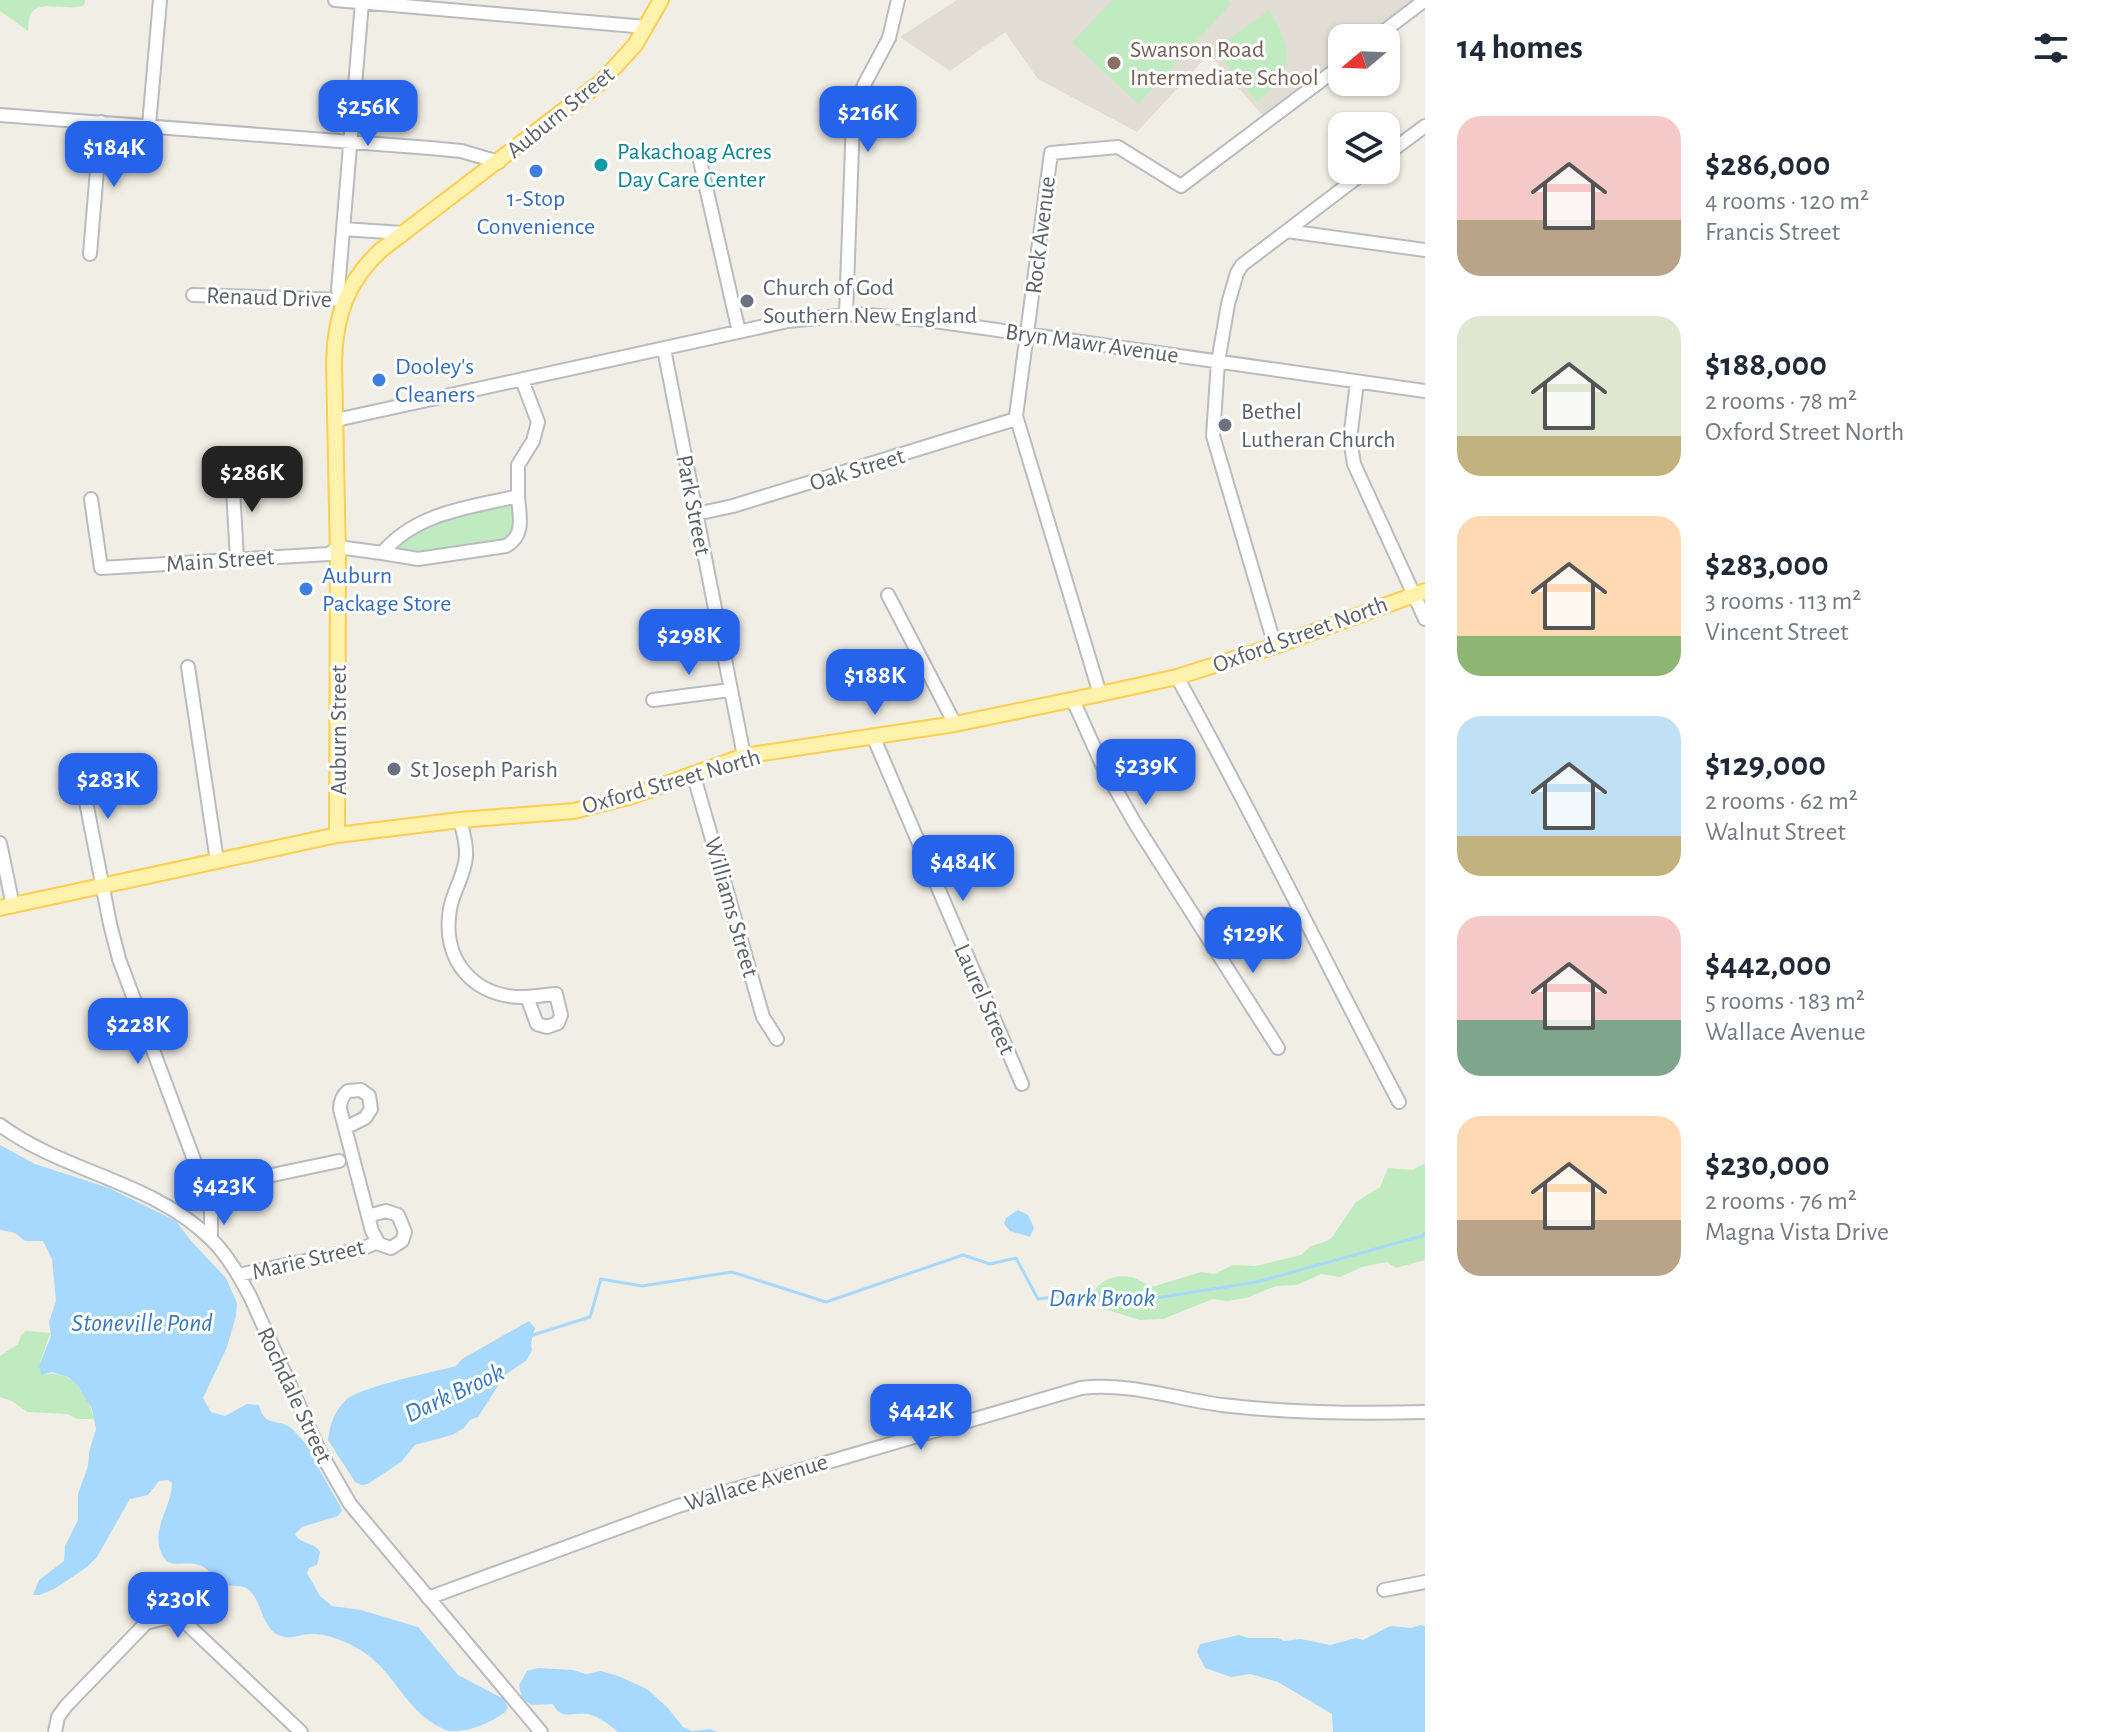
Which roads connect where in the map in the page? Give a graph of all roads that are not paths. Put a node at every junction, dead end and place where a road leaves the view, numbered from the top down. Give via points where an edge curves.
1 (160, 0) edge
2 (335, 0) edge
3 (661, 0) edge
4 (898, 0) edge
5 (1425, 0) edge
6 (362, 2) junction
7 (1393, 24) edge
8 (646, 27) junction
9 (1328, 76) edge
10 (0, 115) edge
11 (101, 122) junction
12 (149, 125) junction
13 (1425, 126) edge
14 (350, 142) junction
15 (1400, 145) edge
16 (700, 161) dead end
17 (499, 162) junction
18 (1349, 184) edge
19 (343, 229) junction
20 (1287, 231) junction
21 (402, 233) junction
22 (1425, 250) edge
23 (90, 254) dead end
24 (193, 295) dead end
25 (344, 300) junction
26 (846, 314) junction
27 (739, 332) junction
28 (1027, 334) junction
29 (664, 349) junction
30 (1218, 362) junction
31 (522, 380) junction
32 (1357, 382) junction
33 (1425, 391) edge
34 (1016, 419) junction
35 (336, 420) junction
36 (232, 471) dead end
37 (518, 496) junction
38 (91, 499) dead end
39 (696, 514) junction
40 (338, 547) junction
41 (382, 553) junction
42 (237, 559) junction
43 (1419, 592) edge
44 (888, 595) dead end
45 (1425, 619) edge
46 (1275, 646) junction
47 (188, 667) dead end
48 (1177, 677) junction
49 (730, 690) junction
50 (1100, 694) junction
51 (653, 700) dead end
52 (1073, 700) junction
53 (955, 724) junction
54 (873, 736) junction
55 (744, 756) junction
56 (78, 761) dead end
57 (693, 773) junction
58 (460, 820) junction
59 (337, 835) junction
60 (0, 843) edge
61 (217, 861) junction
62 (103, 887) junction
63 (6, 907) edge
64 (527, 997) dead end
65 (777, 1039) dead end
66 (1278, 1048) dead end
67 (1022, 1084) dead end
68 (1399, 1102) dead end
69 (0, 1125) edge
70 (345, 1128) dead end
71 (339, 1161) dead end
72 (205, 1189) junction
73 (368, 1216) junction
74 (211, 1239) junction
75 (377, 1242) junction
76 (238, 1275) junction
77 (1425, 1412) edge
78 (1425, 1582) edge
79 (1384, 1590) dead end
80 (428, 1598) junction
81 (55, 1732) edge
82 (301, 1732) edge
83 (541, 1732) edge

1 - 12 street
2 - 6 street
3 - 8 main road, Auburn Street
4 - 26 street via 889,38 853,119
5 - 7 street
6 - 8 street
6 - 14 street
8 - 17 main road, Auburn Street via 601,82
9 - 28 street, Rock Avenue via 1181,186 1118,147 1051,153
10 - 11 street
11 - 12 street
11 - 23 street
12 - 14 street
13 - 15 street
14 - 17 street via 461,151
14 - 19 street
16 - 27 street
17 - 21 main road, Auburn Street
18 - 20 street
19 - 21 street
19 - 25 street via 338,290
20 - 22 street
20 - 30 street via 1239,268
21 - 25 main road, Auburn Street via 363,268
24 - 25 street, Renaud Drive
25 - 35 main road, Auburn Street via 335,343
26 - 27 street, Bryn Mawr Avenue
26 - 28 street, Bryn Mawr Avenue
27 - 29 street, Bryn Mawr Avenue
28 - 30 street, Bryn Mawr Avenue
28 - 34 street, Rock Avenue
29 - 31 street, Bryn Mawr Avenue
29 - 39 street, Park Street
30 - 32 street, Bryn Mawr Avenue
30 - 46 street via 1214,441
31 - 35 street, Bryn Mawr Avenue
31 - 37 street via 538,422 535,438 518,465
32 - 33 street, Bryn Mawr Avenue
32 - 43 street via 1350,439 1354,464
34 - 39 street, Oak Street
34 - 50 street, Rock Avenue
35 - 40 main road, Auburn Street
36 - 42 street
37 - 41 street via 421,522
37 - 41 street via 520,531 506,546 418,559
38 - 42 street, Main Street via 101,568
39 - 49 street, Park Street
40 - 41 street
40 - 42 street, Main Street via 329,554
40 - 59 main road, Auburn Street
43 - 45 street
43 - 46 main road, Oxford Street North
44 - 53 street
46 - 48 main road, Oxford Street North
47 - 61 street
48 - 50 main road, Oxford Street North
48 - 68 street
49 - 51 street
49 - 55 street, Park Street
50 - 52 main road, Oxford Street North
52 - 53 main road, Oxford Street North
52 - 66 street via 1136,825
53 - 54 main road, Oxford Street North
54 - 55 main road, Oxford Street North
54 - 67 street, Laurel Street
55 - 57 main road, Oxford Street North
56 - 62 street
57 - 58 main road, Oxford Street North via 574,811
57 - 65 street, Williams Street via 763,1017
58 - 59 main road, Oxford Street North
58 - 64 street via 466,854 450,909 454,954 476,985 499,995
59 - 61 main road, Oxford Street North
60 - 63 street
61 - 62 main road, Oxford Street North
62 - 63 main road, Oxford Street North
62 - 72 street via 129,988
69 - 74 street, Rochdale Street via 55,1156 161,1202
70 - 73 street
71 - 72 street
72 - 74 street
73 - 75 street
73 - 75 street via 392,1212 403,1223 405,1235 398,1246
74 - 76 street, Rochdale Street
75 - 76 street, Marie Street
76 - 80 street, Rochdale Street via 321,1454 354,1510
77 - 80 street, Wallace Avenue via 1297,1412 1110,1387 1081,1388 678,1506
78 - 79 street
80 - 83 street, Rochdale Street
81 - 82 street via 66,1706 146,1623 162,1617 188,1625

